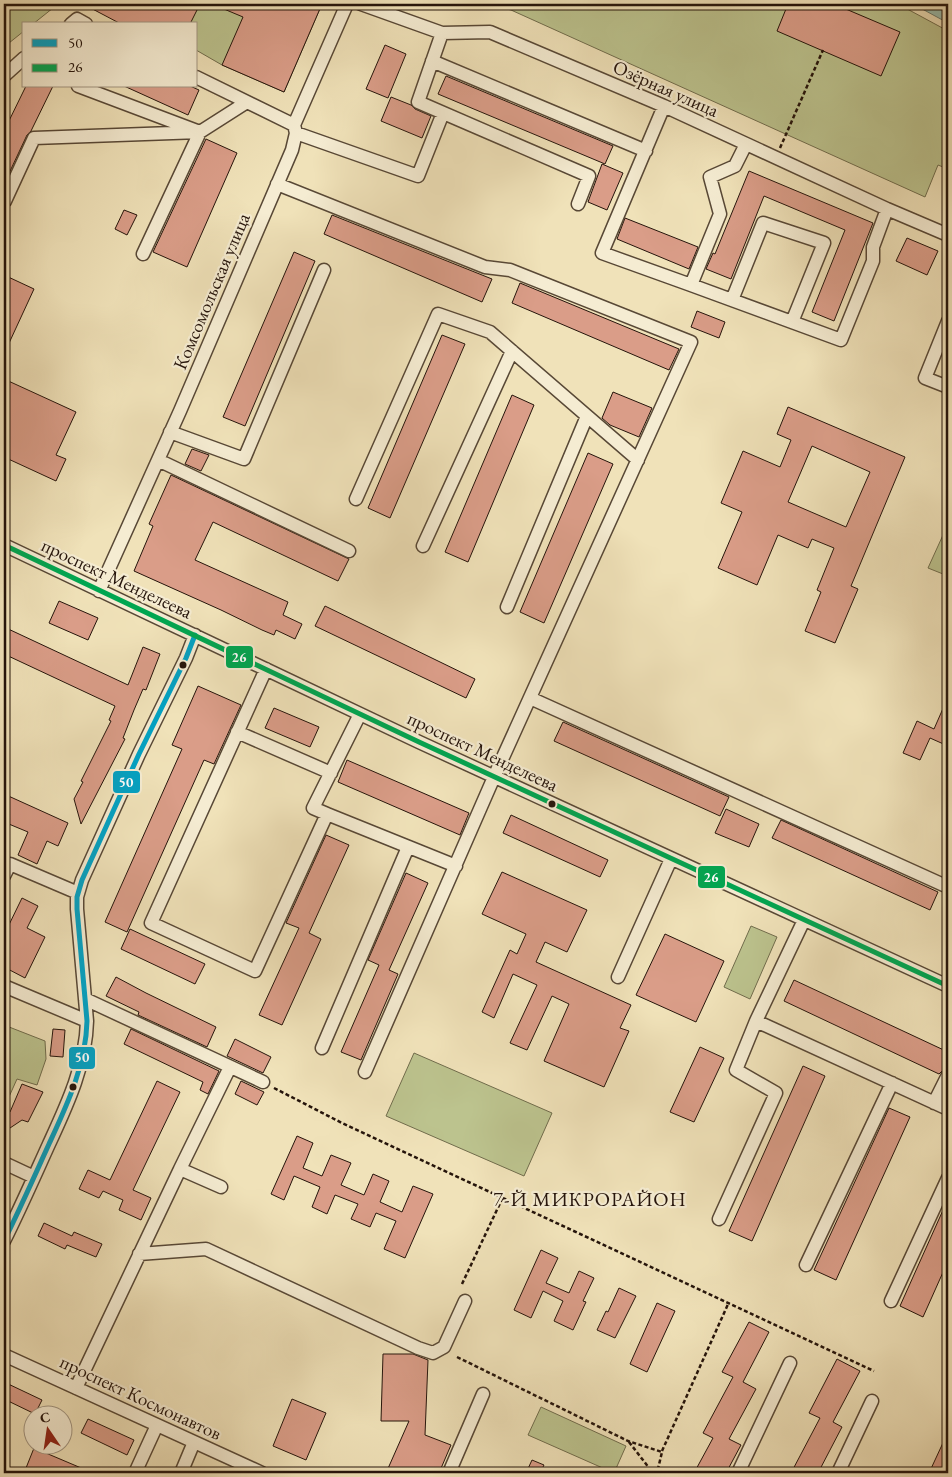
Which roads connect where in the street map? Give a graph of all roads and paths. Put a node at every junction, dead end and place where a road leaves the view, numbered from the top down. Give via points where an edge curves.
1 (347, 4) edge
2 (361, 4) edge
3 (442, 33) junction
4 (823, 50) dead end
5 (22, 60) edge
6 (432, 61) junction
7 (4, 76) edge
8 (198, 79) edge
9 (83, 88) edge
10 (247, 102) junction
11 (664, 106) junction
12 (443, 113) junction
13 (295, 129) junction
14 (200, 132) junction
15 (746, 144) junction
16 (646, 151) junction
17 (776, 158) junction
18 (277, 184) junction
19 (4, 200) edge
20 (578, 204) dead end
21 (887, 209) junction
22 (948, 235) edge
23 (143, 254) dead end
24 (324, 270) dead end
25 (691, 284) junction
26 (732, 300) junction
27 (948, 321) edge
28 (792, 322) junction
29 (512, 351) junction
30 (948, 387) edge
31 (587, 416) junction
32 (170, 432) junction
33 (158, 460) junction
34 (638, 460) junction
35 (356, 499) dead end
36 (4, 545) edge
37 (423, 546) dead end
38 (349, 551) dead end
39 (99, 590) junction
40 (507, 607) dead end
41 (194, 634) junction
42 (266, 669) junction
43 (530, 698) junction
44 (360, 714) junction
45 (237, 732) junction
46 (331, 773) junction
47 (494, 777) junction
48 (327, 814) junction
49 (408, 847) junction
50 (671, 859) junction
51 (456, 866) junction
52 (4, 876) edge
53 (948, 888) edge
54 (78, 893) junction
55 (804, 920) junction
56 (618, 977) dead end
57 (4, 986) edge
58 (948, 986) edge
59 (85, 999) junction
60 (87, 1021) junction
61 (756, 1021) junction
62 (322, 1048) dead end
63 (230, 1067) junction
64 (365, 1072) dead end
65 (948, 1075) edge
66 (263, 1082) joint
67 (892, 1083) junction
68 (934, 1103) junction
69 (948, 1109) edge
70 (4, 1163) edge
71 (180, 1169) junction
72 (34, 1177) junction
73 (948, 1178) edge
74 (221, 1187) dead end
75 (503, 1197) junction
76 (719, 1218) dead end
77 (4, 1241) edge
78 (139, 1254) junction
79 (806, 1265) dead end
80 (462, 1284) dead end
81 (465, 1301) dead end
82 (728, 1302) junction
83 (891, 1302) dead end
84 (4, 1355) edge
85 (457, 1357) dead end
86 (790, 1363) dead end
87 (874, 1371) dead end
88 (76, 1388) junction
89 (484, 1394) dead end
90 (872, 1401) dead end
91 (157, 1425) junction
92 (628, 1441) junction
93 (194, 1442) junction
94 (662, 1452) junction
95 (135, 1473) edge
96 (181, 1473) edge
97 (262, 1473) edge
98 (449, 1473) edge
99 (655, 1473) edge
100 (738, 1473) edge
101 (838, 1473) edge

1 - 13 street, Комсомольская улица
2 - 3 street, Озёрная улица
3 - 6 street
3 - 11 street, Озёрная улица via 490,32
4 - 17 path
5 - 7 street
6 - 12 street via 418,102
6 - 16 street
8 - 10 street
9 - 14 street
10 - 13 street
10 - 14 street
11 - 15 street, Озёрная улица
11 - 16 street
12 - 13 street via 418,176
12 - 20 street via 589,176
13 - 18 street, Комсомольская улица via 292,150
14 - 19 street via 34,138
14 - 23 street
15 - 17 street, Озёрная улица
15 - 25 street via 735,166 710,176 720,214
16 - 25 street via 602,253
17 - 21 street, Озёрная улица
18 - 32 street, Комсомольская улица
18 - 34 street via 485,267 510,270 691,342
21 - 22 street, Озёрная улица
21 - 28 street via 873,248 874,261 841,340
24 - 32 street via 244,459
25 - 26 street
26 - 28 street
26 - 28 street via 763,223 824,243
27 - 30 street via 925,378
29 - 31 street
29 - 35 street via 490,332 438,314
29 - 37 street
31 - 34 street
31 - 40 street
32 - 33 street, Комсомольская улица
33 - 38 street
33 - 39 street, Комсомольская улица
34 - 43 street
36 - 39 street, проспект Менделеева
39 - 41 street, проспект Менделеева
41 - 42 street, проспект Менделеева
41 - 54 street via 186,658 139,754
42 - 44 street, проспект Менделеева
42 - 45 street
43 - 47 street
43 - 53 street
44 - 46 street
44 - 47 street, проспект Менделеева
45 - 46 street
45 - 48 street via 152,922 254,971
46 - 48 street via 313,808
47 - 50 street, проспект Менделеева
47 - 51 street
48 - 49 street
49 - 51 street
49 - 62 street
50 - 55 street, проспект Менделеева
50 - 56 street
51 - 64 street
52 - 54 street via 10,864
54 - 59 street
55 - 58 street, проспект Менделеева
55 - 61 street
57 - 60 street
59 - 60 street
59 - 63 street
60 - 72 street via 83,1060 75,1084
61 - 67 street
61 - 76 street via 736,1070 776,1093
63 - 66 street
63 - 71 street
65 - 68 street
66 - 75 path via 342,1123
67 - 68 street
67 - 79 street
68 - 69 street
70 - 72 street
71 - 74 street
71 - 78 street
72 - 77 street
73 - 83 street
75 - 80 path
75 - 82 path
78 - 81 street via 206,1249 433,1353 444,1347
78 - 88 street
82 - 87 path
82 - 94 path
84 - 88 street, проспект Космонавтов
85 - 92 path
86 - 100 street
88 - 91 street, проспект Космонавтов
89 - 98 street
90 - 101 street
91 - 93 street, проспект Космонавтов
91 - 95 street
92 - 94 path
92 - 99 path
93 - 96 street
93 - 97 street, проспект Космонавтов
94 - 99 path

